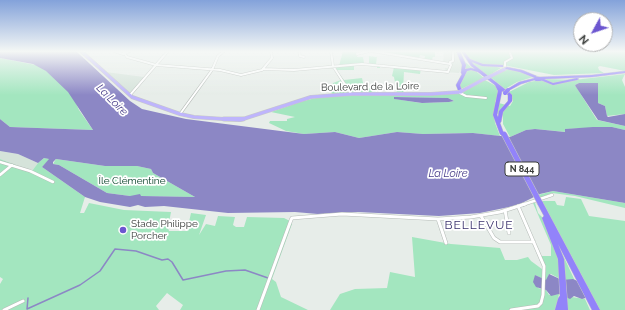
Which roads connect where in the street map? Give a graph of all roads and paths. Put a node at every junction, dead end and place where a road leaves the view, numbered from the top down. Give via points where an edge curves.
1 (96, 65) edge
2 (157, 65) edge
3 (162, 65) edge
4 (214, 65) edge
5 (265, 65) edge
6 (342, 65) edge
7 (380, 65) edge
8 (450, 65) edge
9 (464, 65) edge
10 (471, 65) edge
11 (489, 65) edge
12 (333, 66) junction
13 (263, 68) junction
14 (504, 68) junction
15 (212, 70) junction
16 (625, 73) edge
17 (568, 77) junction
18 (590, 77) junction
19 (488, 78) junction
20 (537, 78) junction
21 (460, 91) junction
22 (351, 94) junction
23 (129, 95) junction
24 (486, 98) dead end
25 (498, 99) junction
26 (180, 114) junction
27 (498, 115) junction
28 (503, 134) junction
29 (0, 162) edge
30 (12, 165) junction
31 (0, 175) edge
32 (52, 182) dead end
33 (552, 195) dead end
34 (539, 203) junction
35 (518, 206) junction
36 (505, 210) junction
37 (481, 216) junction
38 (546, 218) junction
39 (438, 219) junction
40 (510, 233) dead end
41 (534, 242) junction
42 (446, 243) dead end
43 (570, 262) junction
44 (562, 298) junction
45 (23, 301) dead end
46 (4, 310) edge
47 (258, 310) edge
48 (511, 310) edge
49 (559, 310) edge
50 (564, 310) edge
51 (595, 310) edge

1 - 23 main road, Boulevard de la Loire
2 - 23 street
3 - 15 street
4 - 15 street
5 - 13 street
6 - 12 street
7 - 8 street via 448,72
9 - 21 highway
10 - 19 highway
11 - 14 highway
12 - 13 street via 287,70
12 - 22 street
13 - 15 street via 244,75
14 - 17 highway
14 - 18 highway via 521,71 553,84
14 - 19 main road
14 - 19 highway via 482,68 482,72
15 - 26 street
16 - 17 highway
16 - 18 highway
17 - 20 highway
18 - 20 highway
19 - 21 main road
19 - 21 highway via 468,69 458,86
19 - 25 highway via 499,88
19 - 27 highway via 506,91 511,100
20 - 25 highway via 522,82
21 - 22 main road, Boulevard de la Loire
21 - 24 street
22 - 26 main road, Boulevard de la Loire via 306,97 238,120
23 - 26 main road, Boulevard de la Loire
25 - 27 highway
27 - 28 highway, N 844
27 - 28 highway, N 844
28 - 34 highway, N 844, bridge
29 - 30 street
30 - 31 street
30 - 32 street
33 - 35 street
34 - 38 highway, N 844
34 - 43 highway, N 844
35 - 36 street
35 - 41 street
36 - 37 street
36 - 40 street
37 - 39 street
37 - 41 street via 494,238 500,242
38 - 43 highway, N 844
38 - 44 highway via 559,252
39 - 42 street
39 - 47 street via 350,214 292,220
41 - 48 street via 544,270 542,300 538,306
43 - 51 highway, N 844
44 - 49 highway
44 - 50 highway
45 - 46 street

